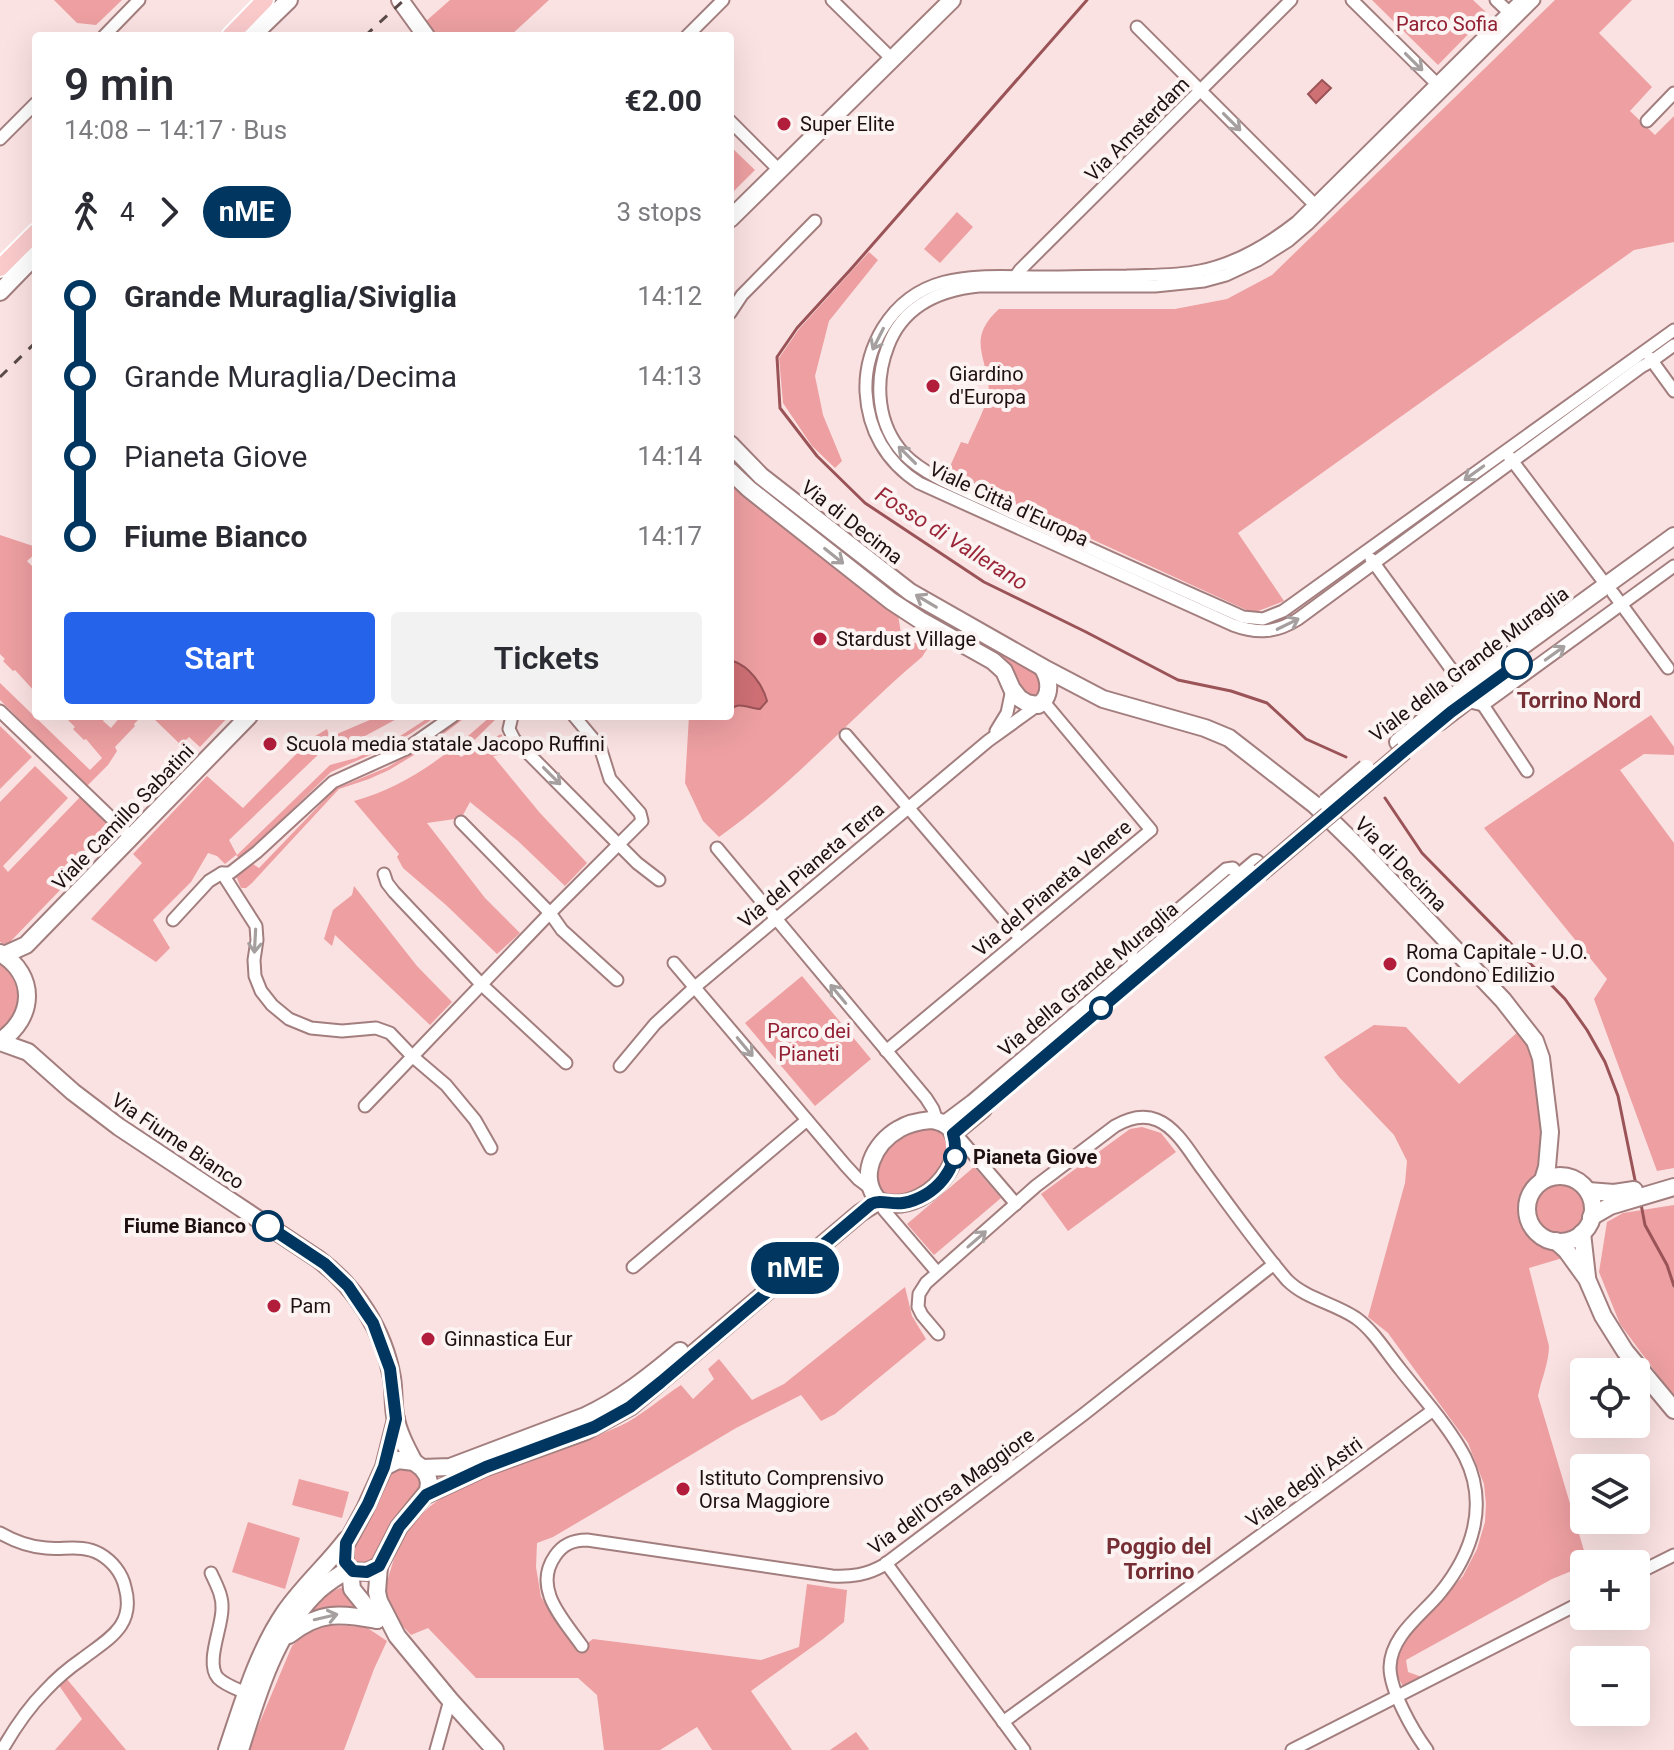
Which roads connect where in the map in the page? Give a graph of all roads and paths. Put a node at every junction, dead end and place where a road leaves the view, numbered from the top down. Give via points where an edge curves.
1 (139, 0) edge
2 (265, 0) edge
3 (289, 0) edge
4 (400, 0) edge
5 (832, 0) edge
6 (952, 0) edge
7 (1291, 0) edge
8 (1352, 0) edge
9 (1496, 0) edge
10 (1521, 0) edge
11 (1534, 0) edge
12 (717, 2) edge
13 (1512, 15) junction
14 (1137, 27) dead end
15 (108, 32) edge
16 (234, 32) edge
17 (256, 32) edge
18 (423, 32) edge
19 (691, 32) edge
20 (892, 59) junction
21 (1439, 87) junction
22 (1200, 91) junction
23 (1674, 93) edge
24 (32, 107) edge
25 (1647, 121) dead end
26 (734, 125) edge
27 (0, 139) edge
28 (779, 170) junction
29 (1318, 208) junction
30 (734, 215) edge
31 (815, 221) dead end
32 (32, 236) edge
33 (32, 259) edge
34 (0, 268) edge
35 (1015, 281) junction
36 (0, 292) edge
37 (734, 307) edge
38 (1674, 330) edge
39 (1674, 345) edge
40 (1648, 356) junction
41 (1674, 391) edge
42 (734, 448) edge
43 (1508, 456) junction
44 (734, 475) edge
45 (812, 527) junction
46 (1674, 536) edge
47 (1674, 549) edge
48 (1366, 552) junction
49 (1374, 563) junction
50 (1674, 566) edge
51 (1614, 594) junction
52 (1042, 667) junction
53 (1668, 668) dead end
54 (1012, 689) junction
55 (1087, 692) junction
56 (1471, 698) junction
57 (1041, 704) junction
58 (0, 711) edge
59 (245, 720) edge
60 (447, 720) edge
61 (511, 720) edge
62 (577, 720) edge
63 (846, 735) dead end
64 (988, 741) junction
65 (1401, 746) joint
66 (1527, 771) dead end
67 (907, 807) junction
68 (461, 822) dead end
69 (131, 837) junction
70 (620, 844) junction
71 (717, 848) dead end
72 (1258, 868) junction
73 (222, 873) junction
74 (384, 874) dead end
75 (659, 880) dead end
76 (550, 913) junction
77 (776, 919) junction
78 (173, 920) dead end
79 (1020, 938) junction
80 (26, 945) junction
81 (2, 954) edge
82 (674, 963) dead end
83 (17, 967) junction
84 (617, 980) dead end
85 (482, 985) junction
86 (695, 987) junction
87 (16, 1028) junction
88 (0, 1042) edge
89 (886, 1051) junction
90 (28, 1052) junction
91 (412, 1056) junction
92 (566, 1063) dead end
93 (620, 1066) dead end
94 (365, 1106) dead end
95 (807, 1120) junction
96 (948, 1129) junction
97 (1550, 1132) junction
98 (491, 1148) dead end
99 (1569, 1177) junction
100 (1543, 1180) junction
101 (1668, 1188) edge
102 (1591, 1192) junction
103 (876, 1195) junction
104 (1016, 1204) junction
105 (1595, 1214) junction
106 (1582, 1233) junction
107 (1556, 1241) junction
108 (1274, 1264) junction
109 (633, 1267) dead end
110 (937, 1272) junction
111 (1587, 1279) junction
112 (938, 1334) dead end
113 (1674, 1410) edge
114 (1432, 1411) junction
115 (396, 1419) junction
116 (418, 1465) junction
117 (384, 1467) junction
118 (426, 1495) junction
119 (0, 1533) edge
120 (347, 1539) junction
121 (1674, 1555) edge
122 (886, 1563) junction
123 (379, 1566) junction
124 (1650, 1567) edge
125 (350, 1569) junction
126 (211, 1573) dead end
127 (1570, 1608) edge
128 (377, 1620) junction
129 (397, 1636) junction
130 (282, 1641) junction
131 (582, 1646) dead end
132 (246, 1693) junction
133 (1398, 1697) junction
134 (450, 1700) junction
135 (1003, 1722) junction
136 (2, 1750) edge
137 (227, 1750) edge
138 (240, 1750) edge
139 (436, 1750) edge
140 (495, 1750) edge
141 (1024, 1750) edge
142 (1292, 1750) edge
143 (1427, 1750) edge

1 - 15 street
2 - 16 main road
3 - 17 street
4 - 18 street
5 - 20 street
6 - 20 street
7 - 22 street, Via Amsterdam
8 -> 21 street
9 - 13 street
10 - 13 street, Viale Città d'Europa
11 - 13 street, Viale Città d'Europa
12 - 19 street
13 - 21 street, Viale Città d'Europa
14 - 22 street
20 - 28 street
21 - 29 street, Viale Città d'Europa
22 -> 29 street
22 - 35 street, Via Amsterdam
23 - 25 street
24 - 27 street
26 - 28 street
28 - 30 street
29 - 35 street, Viale Città d'Europa via 1266,244 1208,270
31 - 37 street
32 - 34 main road
33 - 36 street
48 -> 35 street, Viale Città d'Europa via 1276,615 1248,619 915,464 895,441 880,405 881,370 896,330 939,294
35 -> 49 street, Viale Città d'Europa via 974,276 929,287 897,310 878,337 867,368 868,412 884,450 908,476 1251,631 1287,626
38 - 40 street, Viale Città d'Europa
39 - 40 street, Viale Città d'Europa
40 - 41 street
40 - 43 street, Viale Città d'Europa
42 - 45 street, Via di Decima
43 -> 48 street, Viale Città d'Europa
43 - 49 street, Viale Città d'Europa
43 - 51 street
44 - 45 street, Via di Decima
52 -> 45 street, Via di Decima via 910,592
45 -> 54 street, Via di Decima via 891,601 993,661
46 - 51 street, Viale della Grande Muraglia
47 - 51 street, Viale della Grande Muraglia
48 - 49 street
49 - 56 street
50 - 51 street
51 - 53 street
51 - 56 street, Viale della Grande Muraglia
56 -> 51 street
52 - 55 street, Via di Decima
52 - 57 street via 1049,685
54 - 57 street, Via di Decima via 1024,701
54 - 64 street via 1007,713
55 - 57 street via 1060,694
55 - 97 street, Via di Decima via 1229,738 1325,814 1534,1039
56 - 65 street, Viale della Grande Muraglia
56 - 66 street
57 - 64 street, Via del Pianeta Terra
57 - 79 street, Via del Pianeta Venere via 1151,830
58 - 69 street
59 - 69 street, Viale Camillo Sabatini
60 - 73 street via 406,749 333,782 257,852 230,873
61 -> 70 street via 514,739
62 - 70 street via 600,747 612,782 642,819
63 - 67 street
64 - 67 street, Via del Pianeta Terra
65 - 72 street, Via della Grande Muraglia, bridge
67 - 77 street, Via del Pianeta Terra
67 - 79 street
68 - 76 street
69 - 80 street, Viale Camillo Sabatini
70 - 75 street
70 - 76 street
71 - 77 street
72 - 96 street, Via della Grande Muraglia
72 - 96 street, Via della Grande Muraglia via 1240,876
73 - 78 street
73 -> 91 street via 254,922 255,976 275,1008 293,1022 316,1029 384,1030
74 - 85 street via 394,892
76 - 84 street
76 - 85 street
77 - 86 street, Via del Pianeta Terra
89 -> 77 street
79 - 89 street, Via del Pianeta Venere
80 - 81 street, Viale Camillo Sabatini
80 - 83 street, Viale Camillo Sabatini
81 - 83 street
82 - 86 street
83 - 87 street via 27,998
85 - 91 street
85 - 92 street
86 - 93 street, Via del Pianeta Terra
86 -> 95 street
87 - 88 street
87 - 90 street, Via Fiume Bianco
88 - 90 street, Via Fiume Bianco
89 - 96 street
90 - 115 street, Via Fiume Bianco via 119,1127 333,1271 363,1306 379,1337 391,1374
91 - 94 street
91 - 98 street via 449,1088
95 - 103 street
95 - 109 street
96 - 103 street, Via della Grande Muraglia via 917,1122 890,1136 869,1166
96 - 103 street via 956,1147 954,1162 937,1186 914,1200 893,1204
96 - 104 street
97 - 99 street, Via di Decima
97 - 100 street, Via di Decima
99 - 100 street
99 - 102 street
100 - 107 street via 1530,1195 1527,1215 1538,1233
101 - 102 street
101 - 105 street
102 - 105 street
103 - 110 street
103 - 116 street via 620,1397 576,1420 450,1467
103 - 118 street via 630,1407 586,1431
104 - 108 street via 1122,1121 1156,1119 1180,1140
110 -> 104 street
105 - 106 street
106 - 107 street
106 - 111 street
107 - 111 street
108 - 114 street via 1296,1288 1365,1326
108 - 122 street, Via dell'Orsa Maggiore
110 - 112 street via 917,1303
111 - 113 street via 1610,1329
114 - 133 street via 1470,1471 1475,1522 1471,1544 1458,1567 1394,1650 1390,1671
114 - 135 street, Viale degli Astri
115 - 116 street
115 - 117 street
116 - 117 street via 398,1460
116 - 118 street via 427,1473
117 - 120 street
118 - 123 street via 399,1527
119 - 136 street via 35,1547 96,1551 117,1570 127,1599 118,1631 45,1690
120 - 125 street via 344,1555
120 - 132 street via 282,1616
121 - 124 street
122 - 131 street, Via dell'Orsa Maggiore via 868,1573 836,1577 573,1541 553,1559 547,1584 555,1609
122 - 135 street
123 - 125 street via 362,1573
123 - 129 street via 378,1597
125 - 128 street via 353,1591
125 - 130 street via 315,1594
126 - 132 street via 222,1607 215,1672
127 - 133 street
128 - 129 street
130 -> 128 street via 329,1615
129 - 134 street
130 - 138 street
132 - 137 street
133 - 142 street
133 - 143 street
134 - 139 street
134 - 140 street
135 - 141 street

